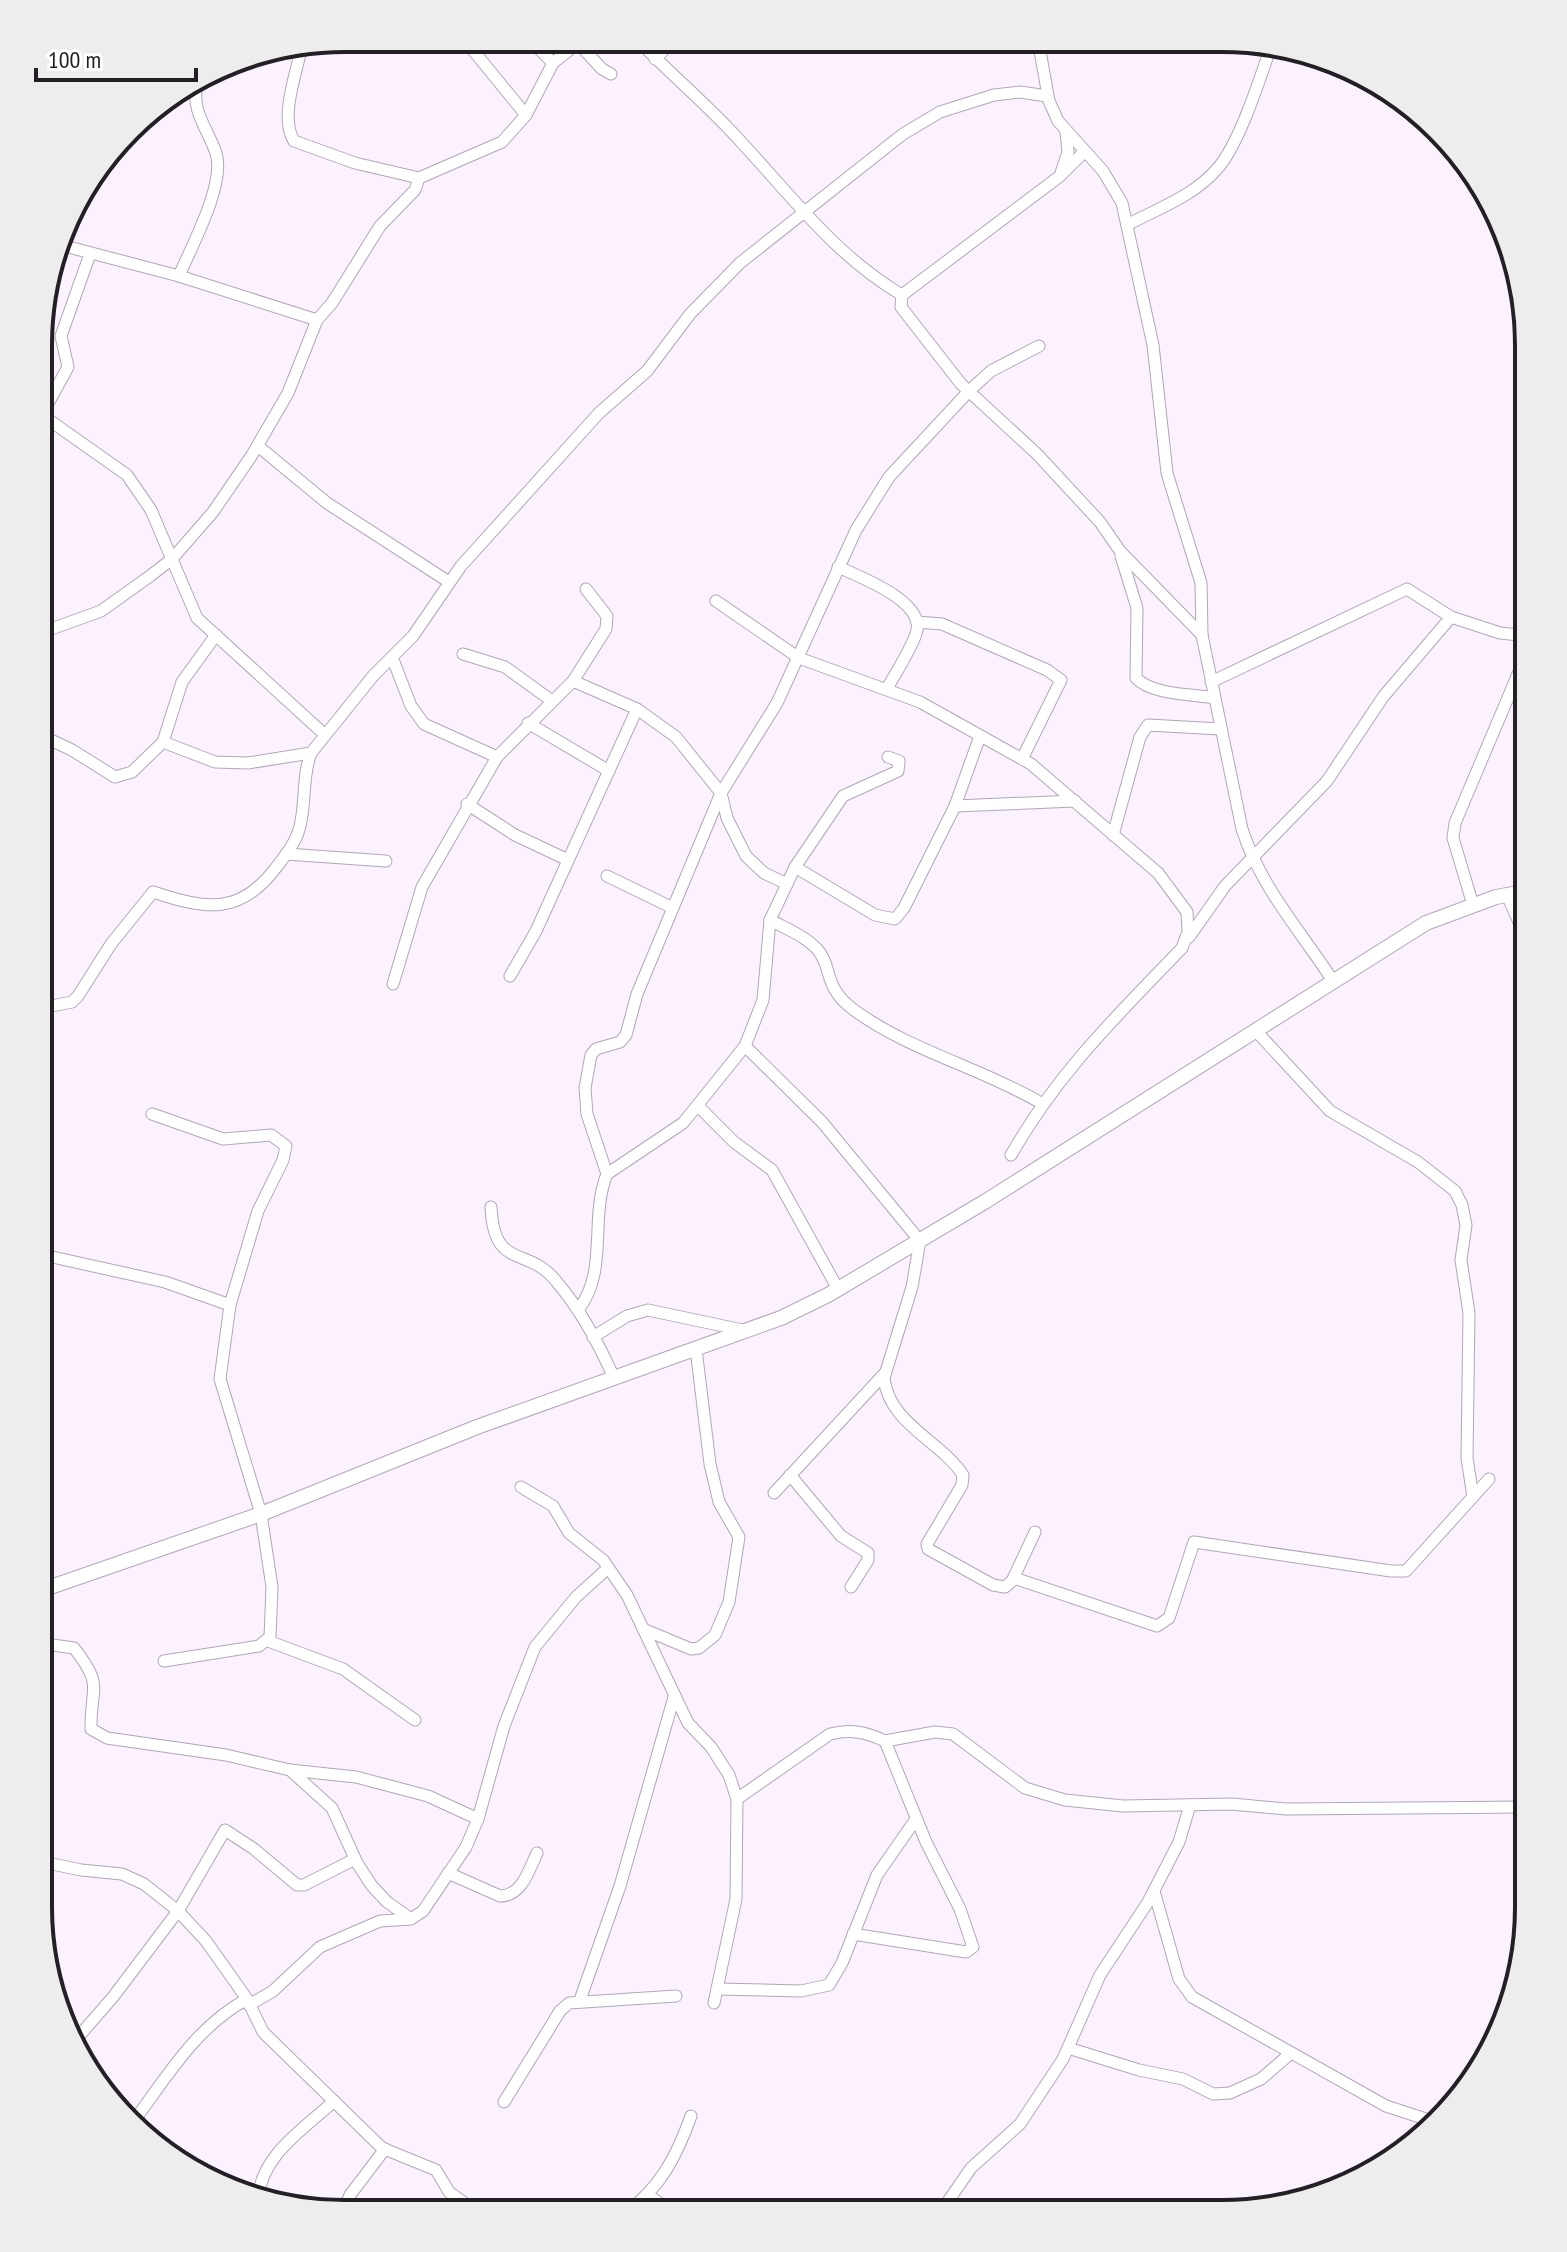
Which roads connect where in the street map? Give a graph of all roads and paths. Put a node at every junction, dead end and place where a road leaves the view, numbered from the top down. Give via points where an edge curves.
1 (474, 52) edge
2 (542, 52) edge
3 (566, 52) edge
4 (589, 52) edge
5 (649, 52) edge
6 (662, 52) edge
7 (1040, 52) edge
8 (300, 56) edge
9 (1267, 56) edge
10 (655, 59) junction
11 (553, 63) junction
12 (611, 74) dead end
13 (197, 92) edge
14 (1047, 96) junction
15 (526, 115) junction
16 (1066, 131) junction
17 (1084, 152) junction
18 (1060, 176) junction
19 (419, 178) junction
20 (802, 211) junction
21 (1127, 225) junction
22 (69, 248) edge
23 (90, 254) junction
24 (179, 276) junction
25 (902, 295) junction
26 (317, 320) junction
27 (1039, 346) dead end
28 (969, 391) junction
29 (52, 397) edge
30 (52, 424) edge
31 (258, 446) junction
32 (1120, 551) junction
33 (172, 559) junction
34 (838, 567) junction
35 (449, 582) junction
36 (586, 589) dead end
37 (716, 601) dead end
38 (1451, 617) junction
39 (917, 622) junction
40 (52, 629) edge
41 (216, 635) junction
42 (1202, 635) junction
43 (1515, 635) edge
44 (463, 654) dead end
45 (392, 657) junction
46 (799, 658) junction
47 (573, 681) junction
48 (1515, 681) edge
49 (1211, 682) junction
50 (887, 689) junction
51 (1214, 698) junction
52 (552, 701) junction
53 (637, 709) junction
54 (528, 723) junction
55 (1220, 729) junction
56 (324, 734) junction
57 (980, 736) junction
58 (52, 741) edge
59 (163, 742) junction
60 (311, 753) junction
61 (497, 757) junction
62 (888, 757) dead end
63 (1022, 759) junction
64 (609, 771) junction
65 (721, 793) junction
66 (1075, 801) junction
67 (467, 804) junction
68 (955, 806) junction
69 (1113, 835) junction
70 (286, 854) junction
71 (1251, 858) junction
72 (568, 860) junction
73 (386, 861) dead end
74 (795, 867) junction
75 (607, 876) dead end
76 (787, 884) junction
77 (1515, 896) edge
78 (1473, 905) junction
79 (673, 908) junction
80 (770, 920) junction
81 (1186, 940) junction
82 (510, 976) dead end
83 (1333, 981) junction
84 (393, 984) dead end
85 (52, 1006) edge
86 (1256, 1031) junction
87 (745, 1046) junction
88 (1041, 1103) junction
89 (698, 1106) junction
90 (152, 1114) dead end
91 (1011, 1155) dead end
92 (607, 1174) junction
93 (491, 1207) dead end
94 (920, 1241) junction
95 (52, 1257) edge
96 (838, 1289) junction
97 (230, 1305) junction
98 (578, 1310) junction
99 (747, 1332) junction
100 (593, 1337) junction
101 (696, 1349) junction
102 (885, 1372) junction
103 (614, 1378) junction
104 (790, 1475) junction
105 (1489, 1479) dead end
106 (521, 1487) dead end
107 (774, 1493) dead end
108 (1473, 1497) junction
109 (261, 1514) junction
110 (1035, 1532) dead end
111 (608, 1568) junction
112 (1014, 1578) junction
113 (52, 1586) edge
114 (851, 1587) dead end
115 (643, 1629) junction
116 (268, 1641) junction
117 (52, 1645) edge
118 (164, 1661) dead end
119 (674, 1697) junction
120 (415, 1720) dead end
121 (885, 1741) junction
122 (290, 1770) junction
123 (737, 1799) junction
124 (1190, 1805) junction
125 (1515, 1807) edge
126 (478, 1819) junction
127 (916, 1819) junction
128 (537, 1853) dead end
129 (355, 1859) junction
130 (52, 1863) edge
131 (448, 1873) junction
132 (1154, 1891) junction
133 (178, 1911) junction
134 (411, 1919) junction
135 (853, 1934) junction
136 (717, 1989) junction
137 (676, 1996) dead end
138 (580, 2000) junction
139 (248, 2002) junction
140 (714, 2003) dead end
141 (80, 2034) edge
142 (1068, 2048) junction
143 (1291, 2053) junction
144 (334, 2101) junction
145 (504, 2102) dead end
146 (139, 2115) edge
147 (691, 2116) dead end
148 (1424, 2118) edge
149 (385, 2149) junction
150 (259, 2187) edge
151 (648, 2195) junction
152 (348, 2200) edge
153 (460, 2200) edge
154 (642, 2200) edge
155 (655, 2200) edge
156 (947, 2200) edge

1 - 15 street
2 - 11 street
3 - 11 street
4 - 12 street
5 - 10 street
6 - 10 street
7 - 14 street
8 - 19 street via 288,118 294,141
9 - 21 street via 1233,145 1217,170 1189,193
10 - 20 street via 740,140
11 - 15 street
13 - 24 street via 196,112 218,166 209,205
14 - 16 street
14 - 20 street via 994,95 940,112
15 - 19 street via 502,142
16 - 17 street
16 - 18 street via 1068,152
17 - 18 street
17 - 21 street via 1116,187
18 - 25 street
19 - 26 street
20 - 25 street via 854,263
20 - 35 street via 690,314 647,371 599,413
21 - 42 street via 1153,345 1167,473 1201,583
22 - 23 street
23 - 24 street
23 - 29 street via 61,336 68,367
24 - 26 street
25 - 28 street via 905,313
26 - 31 street via 288,393
27 - 28 street via 991,371
28 - 32 street via 1037,454
28 - 34 street via 884,484
30 - 33 street via 127,475 151,510
31 - 33 street via 213,512
31 - 35 street via 327,503
32 - 42 street
32 - 51 street via 1137,608 1136,678 1142,684
33 - 40 street via 101,611
33 - 41 street via 197,618
34 - 39 street via 883,588 912,610
34 - 46 street
35 - 45 street via 413,636
36 - 47 street via 607,616 606,629
37 - 46 street
38 - 43 street
38 - 49 street via 1416,591 1405,589
38 - 71 street via 1383,697 1327,781
39 - 50 street via 917,633
39 - 63 street via 942,624 1061,680
41 - 56 street
41 - 59 street via 182,682
42 - 49 street
44 - 52 street via 505,667
45 - 56 street
45 - 61 street via 424,724
46 - 50 street
46 - 65 street via 758,739
47 - 52 street
47 - 53 street
48 - 78 street via 1455,823 1453,838
49 - 51 street
50 - 57 street
51 - 55 street
52 - 54 street
53 - 64 street
53 - 65 street via 676,737
54 - 61 street
54 - 64 street
55 - 69 street via 1154,723 1143,730
55 - 71 street
56 - 60 street
57 - 63 street
57 - 68 street
58 - 59 street via 115,777 132,772
59 - 60 street via 215,762 248,763
60 - 70 street via 299,830
61 - 67 street
62 - 74 street via 899,761 898,771 843,796
63 - 66 street
64 - 72 street
65 - 76 street via 746,856
65 - 79 street
66 - 68 street
66 - 69 street
67 - 72 street
67 - 84 street via 422,887
68 - 74 street via 895,919 863,909
69 - 81 street via 1158,873 1187,912
70 - 73 street
70 - 85 street via 248,897 229,904 205,906 153,892 78,996
71 - 81 street
71 - 83 street via 1274,901
72 - 82 street
74 - 76 street
75 - 79 street
76 - 80 street
77 - 78 main road
78 - 83 main road via 1426,923
79 - 92 street via 626,1035 596,1049 589,1064 587,1114
80 - 87 street via 763,1000
80 - 88 street via 820,952 834,994 853,1009 890,1032
81 - 88 street
83 - 86 main road
86 - 94 main road
86 - 108 street via 1330,1111 1418,1162 1455,1191 1462,1205 1466,1225 1461,1260 1469,1313 1467,1458
87 - 89 street
87 - 94 street via 822,1122
88 - 91 street
89 - 92 street via 671,1133
89 - 96 street via 772,1170
90 - 97 street via 223,1139 271,1135 286,1146 258,1211
92 - 98 street via 594,1280
93 - 98 street via 501,1247 552,1276
94 - 96 main road
94 - 102 street via 912,1287
95 - 97 street via 165,1282
96 - 99 main road
97 - 109 street via 220,1379
98 - 100 street
99 - 100 street via 648,1310
99 - 101 main road
100 - 103 street
101 - 103 main road
101 - 115 street via 710,1464 719,1502 739,1537 729,1602 715,1635 699,1648
102 - 104 street
102 - 112 street via 885,1392 895,1408 963,1475 928,1549 993,1585 1005,1587
103 - 109 main road
104 - 107 street
104 - 114 street via 841,1536 868,1553
105 - 108 street
106 - 111 street via 553,1506 569,1533
108 - 112 street via 1416,1563 1400,1572 1194,1542 1169,1618 1157,1626
109 - 113 main road
109 - 116 street via 272,1587
110 - 112 street
111 - 115 street
111 - 126 street via 544,1633 526,1663
115 - 119 street
116 - 118 street
116 - 120 street via 343,1669
117 - 122 street via 74,1648 88,1665 96,1686 91,1724 95,1733
119 - 123 street via 729,1775
119 - 138 street via 620,1886
121 - 123 street via 867,1732 830,1734
121 - 124 street via 953,1734 1025,1788 1065,1800
121 - 127 street
122 - 126 street via 356,1777 428,1796
122 - 129 street via 332,1808
123 - 136 street via 736,1899
124 - 125 street
124 - 132 street via 1179,1842
126 - 131 street
127 - 135 street via 880,1867
127 - 135 street via 973,1947 966,1952
128 - 131 street via 508,1896
129 - 133 street via 297,1885 225,1830
129 - 134 street via 387,1902
130 - 133 street via 131,1876
131 - 134 street via 423,1911
132 - 142 street via 1100,1975
132 - 143 street via 1170,1955 1192,1997
133 - 139 street
133 - 141 street
134 - 139 street via 380,1921 320,1947 273,1991
135 - 136 street via 837,1975 825,1989
136 - 140 street
137 - 138 street
138 - 145 street via 560,2011
139 - 144 street via 263,2032
139 - 146 street via 220,2014 193,2041
142 - 143 street via 1183,2079 1213,2094 1230,2093 1261,2079
142 - 156 street via 1020,2124 971,2168
143 - 148 street via 1386,2106
144 - 149 street
144 - 150 street via 275,2154
147 - 151 street via 674,2159
149 - 152 street
149 - 153 street via 436,2170
151 - 154 street
151 - 155 street

